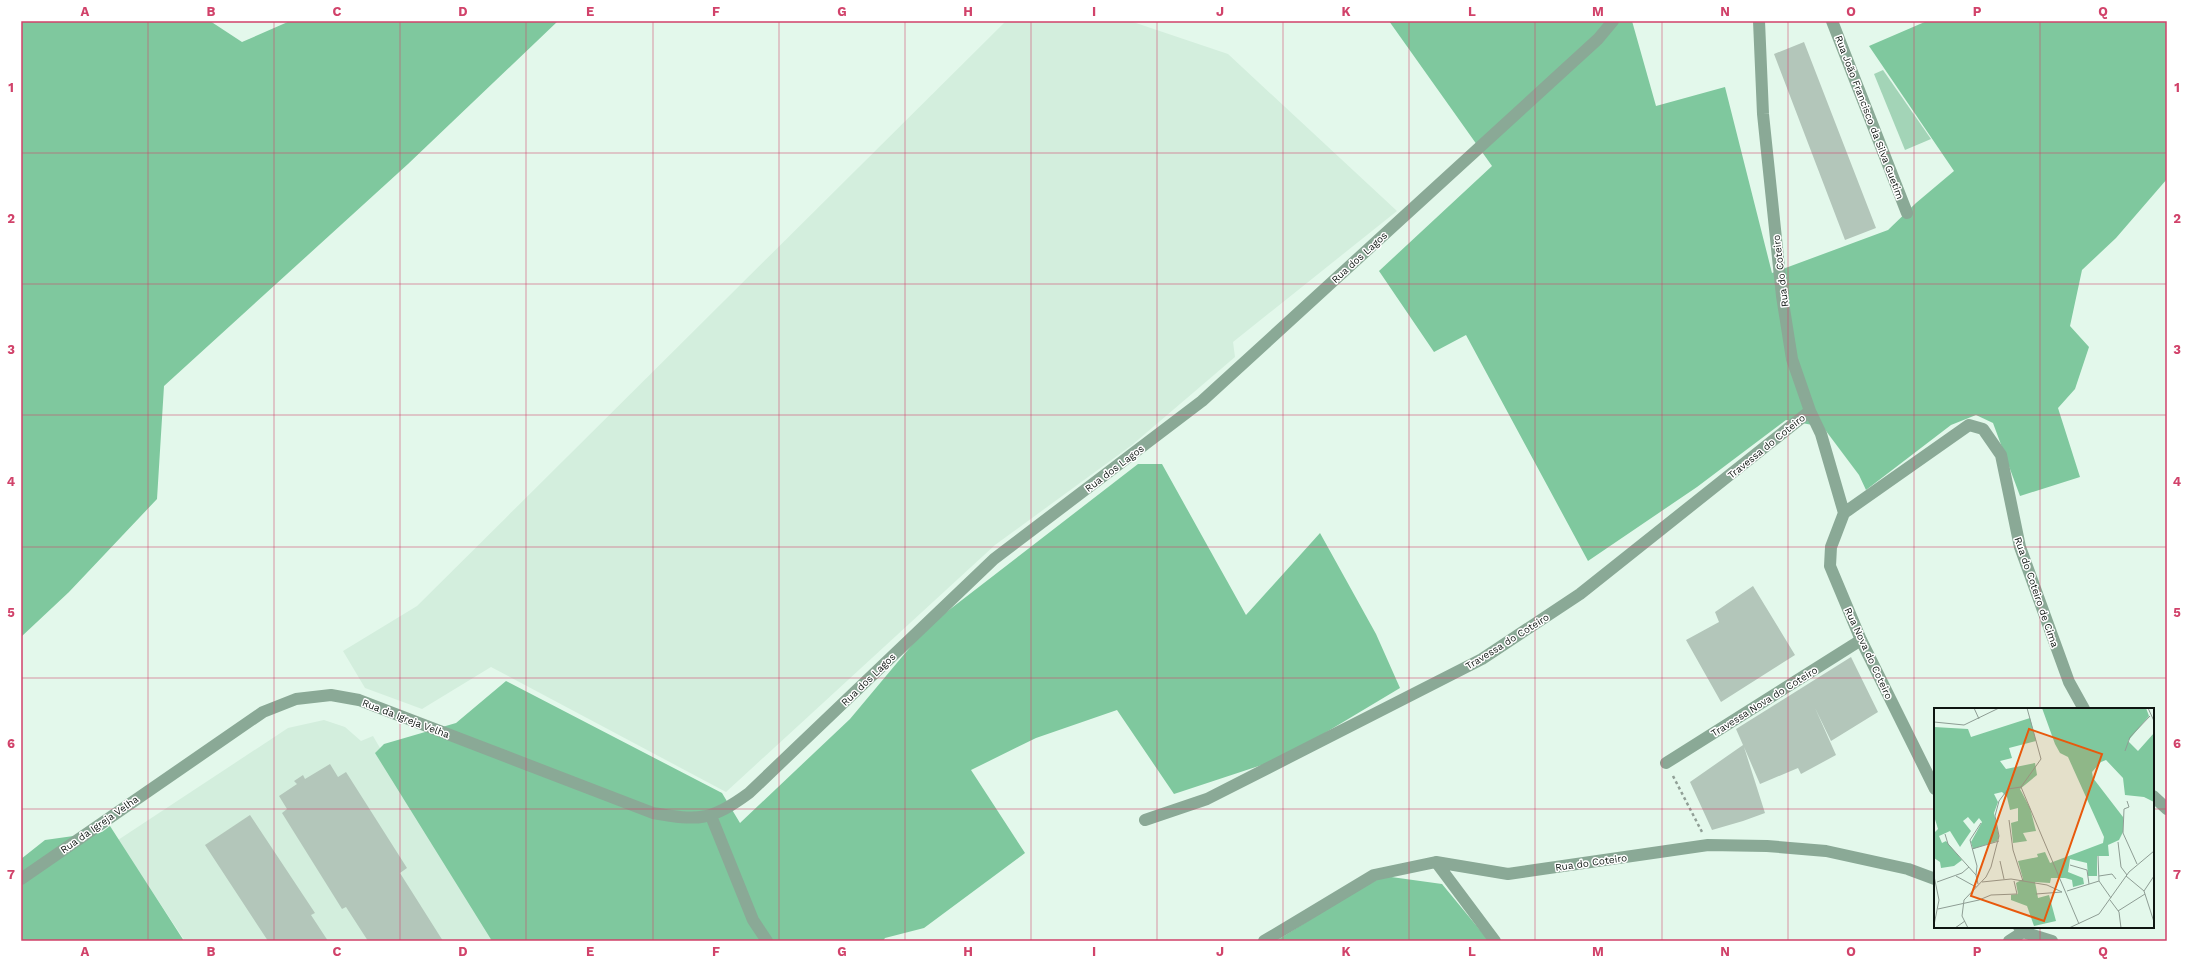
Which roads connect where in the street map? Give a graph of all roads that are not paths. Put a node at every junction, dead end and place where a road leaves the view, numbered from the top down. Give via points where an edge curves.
1 (1613, 21) edge
2 (1759, 21) edge
3 (1832, 21) edge
4 (1907, 213) dead end
5 (1810, 411) junction
6 (1844, 513) junction
7 (1861, 640) junction
8 (2083, 708) edge
9 (1666, 763) road end
10 (1934, 787) edge
11 (2154, 797) edge
12 (2167, 809) edge
13 (711, 816) junction
14 (1145, 820) dead end
15 (1436, 862) junction
16 (21, 879) edge
17 (1934, 879) edge
18 (2021, 929) edge
19 (767, 941) edge
20 (1264, 941) edge
21 (1495, 941) edge
22 (2009, 941) edge
23 (2052, 941) edge

1 - 13 street, Rua dos Lagos via 1592,44 1202,401 994,559 749,793
2 - 5 street, Rua do Coteiro via 1762,114 1782,296 1792,359
3 - 4 street, Rua João Francisco da Silva Guetim
5 - 6 street, Rua do Coteiro via 1821,434
5 - 14 street, Travessa do Coteiro via 1580,594 1482,659 1207,799
6 - 7 street, Rua Nova do Coteiro via 1831,547 1830,566
6 - 8 street, Rua do Coteiro de Cima via 1969,425 1983,429 2001,455 2020,547 2070,682
7 - 9 street, Travessa Nova do Coteiro
7 - 10 street, Rua Nova do Coteiro
11 - 12 street
13 - 16 street, Rua da Igreja Velha via 684,819 653,813 359,700 331,695 296,699 263,712
13 - 19 street via 753,920
15 - 17 street, Rua do Coteiro via 1508,874 1708,846 1767,846 1826,851 1908,869
15 - 20 street, Rua do Coteiro via 1374,875
15 - 21 street
18 - 22 street
18 - 23 street

